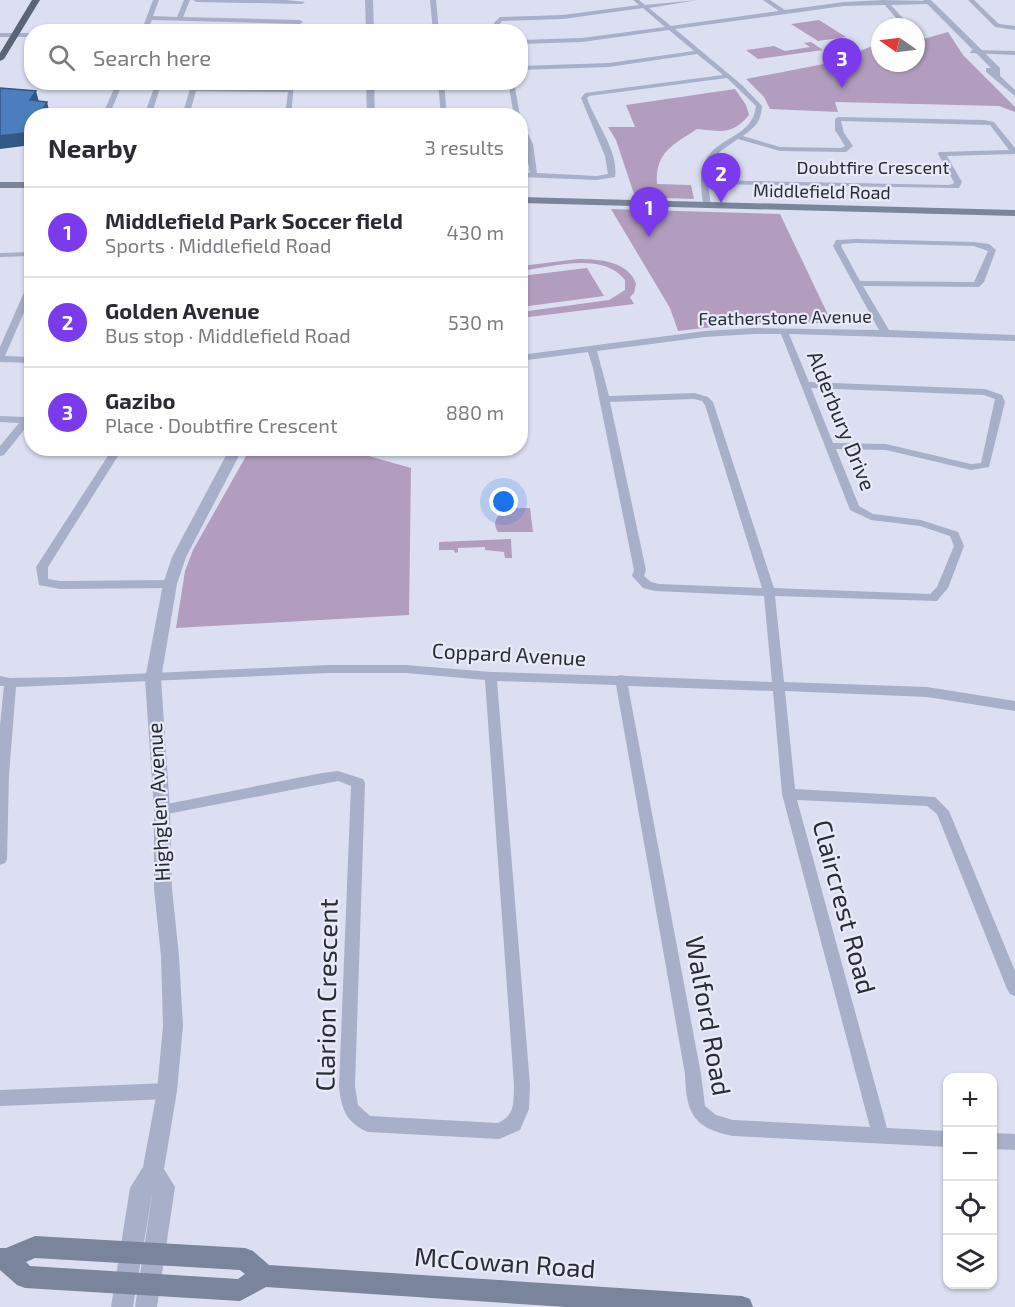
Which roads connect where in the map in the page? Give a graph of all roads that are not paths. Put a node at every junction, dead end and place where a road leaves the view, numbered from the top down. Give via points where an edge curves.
1 (36, 0) edge
2 (156, 0) edge
3 (187, 0) edge
4 (196, 0) edge
5 (369, 0) edge
6 (434, 0) edge
7 (636, 0) edge
8 (695, 0) edge
9 (766, 0) edge
10 (971, 0) edge
11 (302, 1) edge
12 (928, 1) edge
13 (886, 2) edge
14 (644, 7) junction
15 (785, 12) junction
16 (150, 18) junction
17 (900, 18) edge
18 (179, 19) junction
19 (300, 22) joint
20 (147, 24) edge
21 (370, 24) edge
22 (436, 24) edge
23 (497, 24) edge
24 (670, 28) junction
25 (1015, 28) edge
26 (0, 35) edge
27 (15, 35) junction
28 (24, 35) edge
29 (528, 42) edge
30 (698, 52) junction
31 (1014, 52) edge
32 (978, 53) junction
33 (0, 59) edge
34 (528, 68) edge
35 (728, 76) junction
36 (116, 90) edge
37 (156, 90) edge
38 (193, 90) edge
39 (291, 90) edge
40 (370, 90) edge
41 (442, 90) edge
42 (512, 90) edge
43 (1015, 94) edge
44 (109, 108) edge
45 (150, 108) edge
46 (187, 108) edge
47 (289, 108) edge
48 (370, 108) edge
49 (443, 108) edge
50 (516, 108) edge
51 (738, 137) junction
52 (528, 142) edge
53 (528, 176) edge
54 (534, 176) junction
55 (705, 182) junction
56 (0, 185) edge
57 (24, 185) edge
58 (528, 200) edge
59 (706, 206) junction
60 (1015, 213) edge
61 (24, 254) edge
62 (0, 255) edge
63 (859, 283) junction
64 (24, 302) edge
65 (784, 331) junction
66 (885, 332) junction
67 (1015, 338) edge
68 (592, 350) junction
69 (528, 357) edge
70 (0, 358) edge
71 (24, 360) edge
72 (806, 384) junction
73 (604, 399) junction
74 (24, 416) edge
75 (0, 419) edge
76 (24, 421) edge
77 (829, 446) junction
78 (0, 453) edge
79 (113, 456) edge
80 (233, 456) edge
81 (170, 584) junction
82 (769, 592) junction
83 (491, 676) junction
84 (153, 679) junction
85 (621, 679) junction
86 (5, 682) edge
87 (779, 686) junction
88 (1015, 706) edge
89 (1, 776) edge
90 (789, 794) junction
91 (162, 810) junction
92 (0, 859) edge
93 (1015, 989) edge
94 (167, 1091) junction
95 (0, 1098) edge
96 (881, 1137) junction
97 (943, 1139) edge
98 (997, 1141) edge
99 (1015, 1142) edge
100 (153, 1172) junction
101 (130, 1252) junction
102 (153, 1254) junction
103 (3, 1259) edge
104 (264, 1276) junction
105 (125, 1284) junction
106 (147, 1296) edge
107 (122, 1307) edge
108 (742, 1307) edge

1 - 27 main road
2 - 16 street
3 - 18 street
4 - 11 street
5 - 21 street
6 - 22 street
7 - 14 street
8 - 14 street
9 - 15 street
10 - 25 street via 997,26
11 - 19 street
12 - 13 street
12 - 32 street via 963,42
13 - 15 street
13 - 17 street
14 - 23 street via 563,17 500,19
14 - 24 street
15 - 24 street
16 - 18 street
16 - 20 street
18 - 19 street
24 - 29 street via 582,40
24 - 30 street
26 - 27 street
27 - 28 street
27 - 33 main road
30 - 34 street via 609,65
30 - 35 street
31 - 32 street
32 - 43 street
35 - 51 street via 757,102 759,109 755,123
35 - 54 street via 587,94 586,105 612,175
36 - 44 street
37 - 45 street
38 - 46 street
39 - 47 street
40 - 48 street
41 - 49 street
42 - 50 street
51 - 55 street via 707,159
51 - 55 street, Doubtfire Crescent via 780,149 839,150 849,146 842,137 838,119 984,122 992,123 1014,152 942,154 957,182 956,186 948,187
52 - 54 street
53 - 54 street
55 - 59 street
56 - 57 main road
58 - 59 main road, Middlefield Road
59 - 60 main road, Middlefield Road
61 - 62 street
63 - 63 street via 976,285 992,250 974,244 841,241 837,246
63 - 66 street
64 - 70 street
65 - 66 street, Featherstone Avenue
65 - 68 street, Featherstone Avenue via 705,334
65 - 72 street, Alderbury Drive
66 - 67 street, Featherstone Avenue
68 - 69 street, Featherstone Avenue
68 - 73 street
70 - 71 street
72 - 77 street, Alderbury Drive
72 - 77 street via 992,393 999,397 986,465 970,467 886,447
73 - 82 street, Claircrest Road via 695,396 710,404
73 - 82 street via 642,583 659,588
74 - 75 street
76 - 78 street
77 - 82 street, Alderbury Drive via 858,512 921,523 954,534 958,546 943,588 927,599
79 - 81 street via 42,567 41,578 43,582 60,585
80 - 81 street, Highglen Avenue via 195,525
81 - 84 street, Highglen Avenue
82 - 87 street, Claircrest Road
83 - 84 street, Coppard Avenue via 366,669
83 - 85 street, Coppard Avenue
83 - 91 street, Clarion Crescent via 522,1086 521,1108 514,1124 499,1131 368,1124 349,1110 358,783 338,776 322,778
84 - 86 street, Coppard Avenue
84 - 91 street, Highglen Avenue
85 - 87 street, Coppard Avenue
85 - 96 street, Walford Road via 694,1097 700,1113 711,1124 733,1128
86 - 89 street
87 - 88 street, Coppard Avenue via 927,692
87 - 90 street, Claircrest Road
89 - 92 street
90 - 93 street via 930,801 942,810
90 - 96 street, Claircrest Road
91 - 94 street, Highglen Avenue via 163,889 173,1026
94 - 95 street
94 - 100 street, Highglen Avenue
96 - 97 street, Walford Road
98 - 99 street
100 - 101 street, Highglen Avenue via 141,1188
100 - 102 street, Highglen Avenue via 164,1187
101 - 102 main road
101 - 103 main road via 36,1247
101 - 105 street, Highglen Avenue
102 - 104 main road via 245,1259
102 - 106 street, Highglen Avenue
103 - 105 main road via 25,1277
104 - 106 main road via 240,1290
104 - 108 main road, McCowan Road
105 - 106 main road
105 - 107 street, Highglen Avenue

